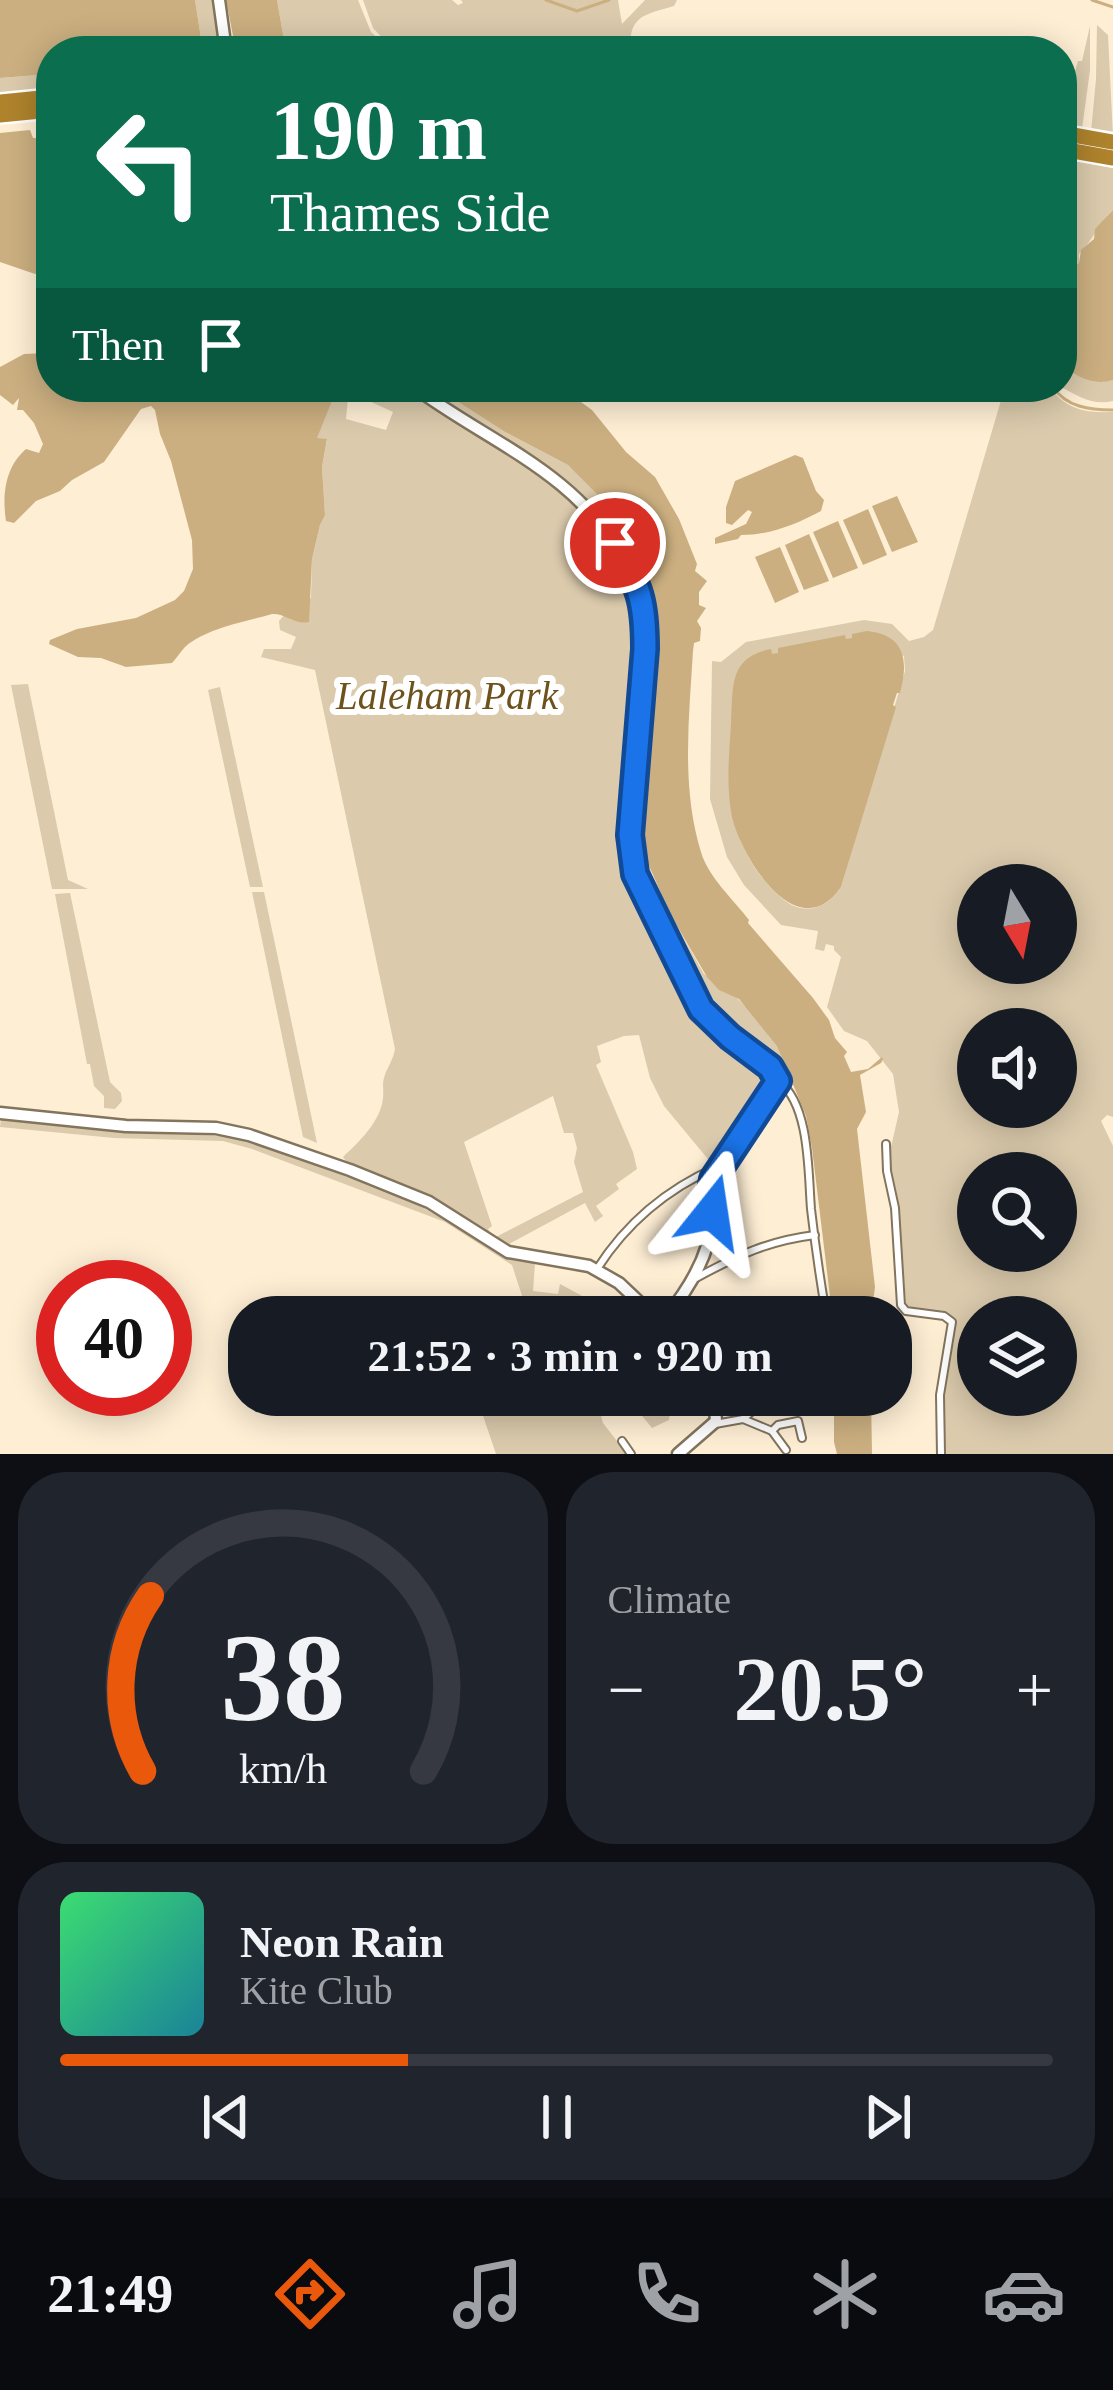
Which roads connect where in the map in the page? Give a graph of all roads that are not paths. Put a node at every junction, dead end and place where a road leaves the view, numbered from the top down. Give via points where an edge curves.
1 (219, 0) edge
2 (224, 36) edge
3 (36, 99) edge
4 (0, 102) edge
5 (36, 111) edge
6 (0, 115) edge
7 (1077, 136) edge
8 (1113, 142) edge
9 (1077, 152) edge
10 (1113, 158) edge
11 (438, 402) edge
12 (778, 1081) junction
13 (0, 1113) edge
14 (886, 1144) dead end
15 (721, 1166) junction
16 (815, 1235) junction
17 (597, 1269) junction
18 (690, 1280) junction
19 (633, 1296) edge
20 (680, 1296) edge
21 (822, 1296) edge
22 (717, 1416) edge
23 (726, 1416) edge
24 (746, 1416) edge
25 (743, 1419) junction
26 (733, 1420) junction
27 (715, 1424) junction
28 (772, 1431) junction
29 (802, 1438) dead end
30 (622, 1441) dead end
31 (786, 1450) dead end
32 (632, 1451) edge
33 (678, 1454) edge
34 (940, 1454) edge

1 - 2 street
3 - 4 highway
5 - 6 highway
7 - 8 highway
9 - 10 highway
11 - 12 street via 578,498 640,590 645,649 630,835 635,874 701,1009
12 - 15 street
12 - 16 street via 802,1128
13 - 17 street via 238,1131 429,1202 508,1252
14 - 34 street via 901,1305 952,1322
15 - 17 street via 673,1190 624,1232
15 - 18 street via 708,1240
16 - 18 street via 768,1243
16 - 21 street
17 - 19 street
18 - 20 street
22 - 27 street
23 - 26 street
24 - 25 street
25 - 26 street
25 - 28 street
26 - 27 street
27 - 33 street
28 - 29 street via 798,1421
28 - 31 street
30 - 32 street

